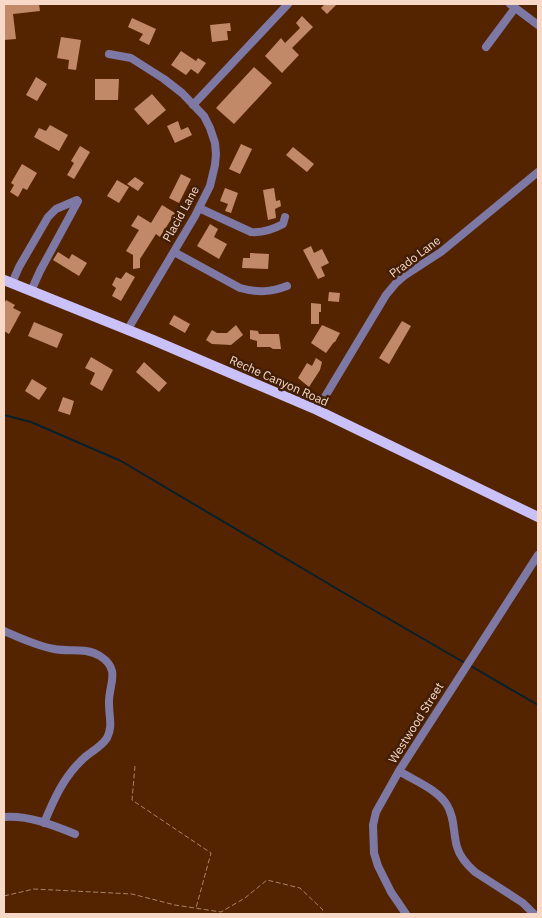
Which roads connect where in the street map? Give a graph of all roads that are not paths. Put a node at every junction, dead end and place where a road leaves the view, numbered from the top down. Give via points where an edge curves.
1 (288, 4) edge
2 (512, 6) edge
3 (538, 26) edge
4 (486, 47) dead end
5 (109, 54) dead end
6 (193, 105) junction
7 (538, 172) edge
8 (199, 208) junction
9 (285, 217) dead end
10 (174, 252) junction
11 (8, 282) edge
12 (287, 286) dead end
13 (31, 291) junction
14 (128, 329) junction
15 (317, 410) junction
16 (538, 517) edge
17 (538, 555) edge
18 (4, 631) edge
19 (399, 771) junction
20 (4, 817) edge
21 (44, 823) junction
22 (75, 834) dead end
23 (406, 914) edge
24 (534, 914) edge

1 - 6 street
2 - 3 street
2 - 4 street
5 - 6 street, Placid Lane via 131,58 142,64 164,78
6 - 8 street, Placid Lane via 210,128 216,154 210,186
7 - 15 street, Prado Lane via 441,252 396,283
8 - 9 street via 259,233 283,224
8 - 10 street, Placid Lane
10 - 12 street via 240,288 265,291
10 - 14 street, Placid Lane
11 - 13 main road, Reche Canyon Road
11 - 13 street via 48,217 56,209 77,200
13 - 14 main road, Reche Canyon Road
14 - 15 main road, Reche Canyon Road
15 - 16 main road, Reche Canyon Road
17 - 19 street, Westwood Street
18 - 21 street via 54,649 94,653 106,661 112,673 110,731 103,743 63,783
19 - 23 street, Westwood Street via 376,812 373,845 378,866
19 - 24 street via 436,793 447,805 457,847 469,866
20 - 21 street
21 - 22 street

